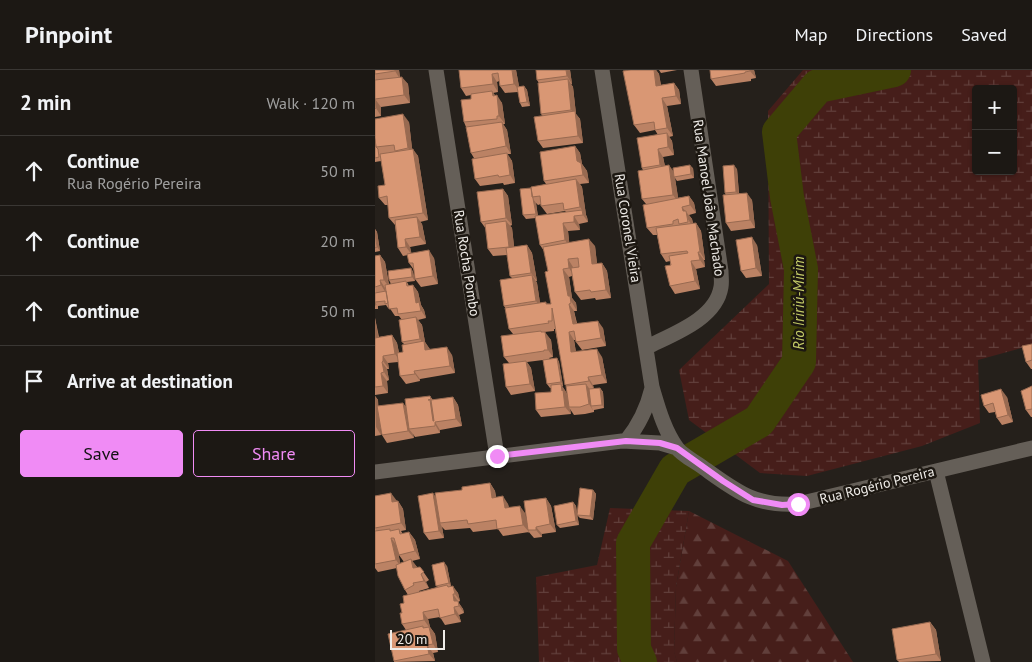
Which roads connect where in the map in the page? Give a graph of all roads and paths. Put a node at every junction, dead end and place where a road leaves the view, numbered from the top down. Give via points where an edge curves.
1 (436, 70) edge
2 (602, 70) edge
3 (691, 70) edge
4 (647, 347) junction
5 (652, 387) junction
6 (626, 441) junction
7 (1032, 448) edge
8 (679, 450) junction
9 (497, 456) junction
10 (937, 471) junction
11 (375, 472) edge
12 (983, 662) edge

1 - 9 street, Rua Rocha Pombo
2 - 4 street, Rua Coronel Vieira
3 - 4 street, Rua Manoel João Machado via 721,288 705,314
4 - 5 street, Rua Coronel Vieira
5 - 6 street via 643,416
5 - 8 street via 659,410
6 - 8 street via 660,443
6 - 9 street
7 - 10 street, Rua Rogério Pereira
8 - 10 street, Rua Rogério Pereira via 753,500 782,505
9 - 11 street
10 - 12 street

